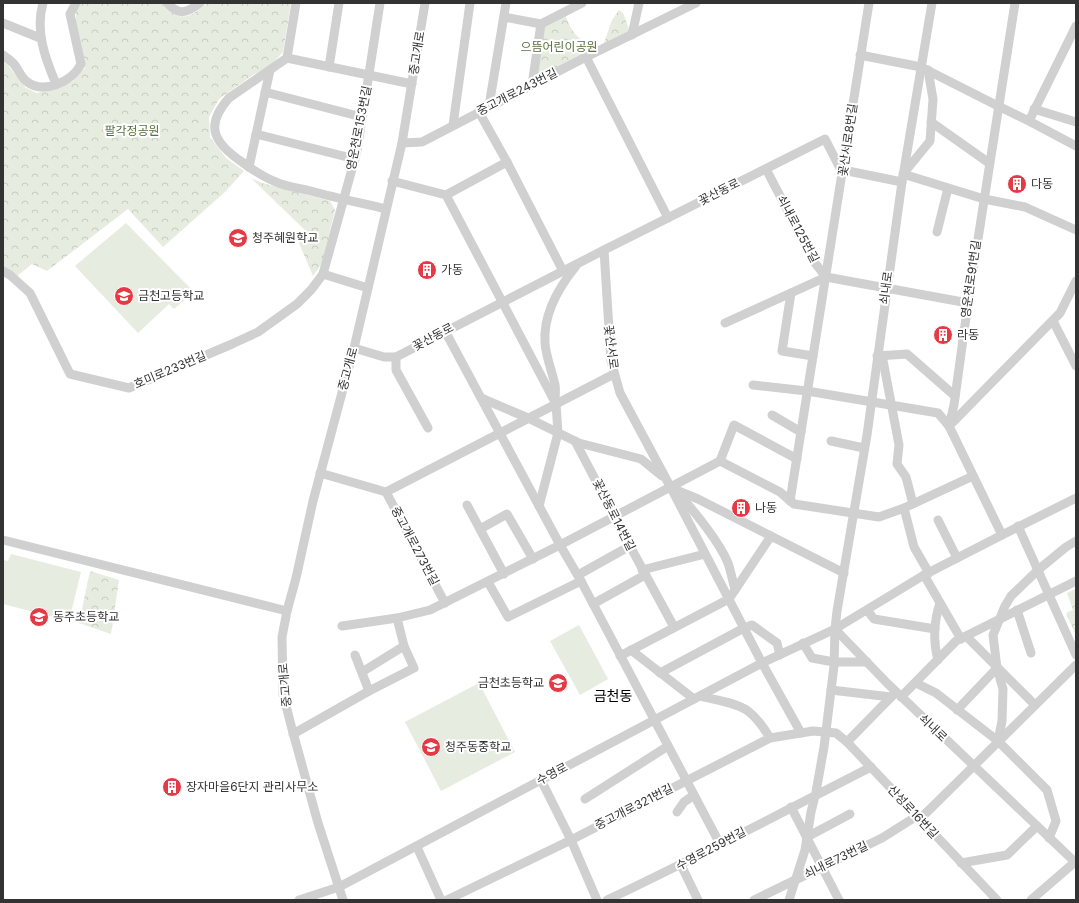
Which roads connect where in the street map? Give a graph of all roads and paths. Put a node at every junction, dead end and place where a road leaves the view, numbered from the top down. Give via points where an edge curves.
1 (43, 3) edge
2 (76, 3) edge
3 (167, 3) edge
4 (200, 3) edge
5 (296, 3) edge
6 (380, 3) edge
7 (425, 3) edge
8 (470, 3) edge
9 (506, 3) edge
10 (582, 3) edge
11 (639, 3) edge
12 (696, 3) edge
13 (869, 3) edge
14 (932, 3) edge
15 (1015, 3) edge
16 (338, 7) edge
17 (504, 17) junction
18 (3, 23) edge
19 (541, 24) junction
20 (1076, 26) edge
21 (632, 35) junction
22 (40, 38) junction
23 (3, 55) edge
24 (860, 55) junction
25 (586, 57) junction
26 (287, 58) junction
27 (329, 68) junction
28 (924, 69) junction
29 (270, 70) junction
30 (368, 76) junction
31 (56, 84) junction
32 (412, 84) junction
33 (532, 85) junction
34 (266, 92) junction
35 (489, 106) junction
36 (998, 106) junction
37 (1034, 109) junction
38 (479, 112) junction
39 (362, 116) junction
40 (1029, 121) junction
41 (931, 122) junction
42 (1076, 122) edge
43 (453, 125) junction
44 (256, 134) junction
45 (402, 143) junction
46 (1075, 144) edge
47 (355, 159) junction
48 (507, 162) junction
49 (989, 163) junction
50 (249, 168) junction
51 (766, 169) junction
52 (843, 172) junction
53 (902, 178) junction
54 (392, 181) junction
55 (948, 188) junction
56 (446, 195) junction
57 (343, 199) junction
58 (984, 199) junction
59 (386, 209) junction
60 (668, 218) junction
61 (1076, 230) edge
62 (937, 232) dead end
63 (604, 250) junction
64 (578, 264) junction
65 (3, 271) edge
66 (563, 271) junction
67 (323, 274) junction
68 (826, 277) junction
69 (1076, 281) edge
70 (368, 288) junction
71 (886, 289) junction
72 (791, 293) junction
73 (502, 302) junction
74 (968, 303) junction
75 (1053, 321) junction
76 (725, 323) dead end
77 (445, 331) junction
78 (354, 348) junction
79 (813, 356) junction
80 (880, 356) junction
81 (396, 357) junction
82 (1076, 366) edge
83 (614, 374) junction
84 (754, 385) dead end
85 (807, 391) junction
86 (955, 396) junction
87 (481, 398) junction
88 (871, 401) junction
89 (556, 404) junction
90 (891, 404) junction
91 (772, 415) dead end
92 (528, 418) junction
93 (949, 426) junction
94 (428, 428) dead end
95 (500, 432) junction
96 (801, 432) junction
97 (558, 433) junction
98 (575, 441) junction
99 (831, 441) dead end
100 (864, 448) junction
101 (797, 459) junction
102 (720, 461) junction
103 (320, 473) junction
104 (973, 476) junction
105 (666, 479) junction
106 (671, 488) junction
107 (386, 492) junction
108 (1076, 498) edge
109 (790, 501) junction
110 (913, 504) junction
111 (467, 505) dead end
112 (539, 506) junction
113 (904, 508) junction
114 (853, 514) junction
115 (615, 517) junction
116 (938, 520) dead end
117 (1018, 526) junction
118 (480, 529) junction
119 (1002, 534) junction
120 (771, 536) junction
121 (3, 540) edge
122 (1073, 543) edge
123 (560, 545) junction
124 (630, 546) junction
125 (705, 554) junction
126 (957, 558) junction
127 (533, 559) junction
128 (1038, 570) junction
129 (644, 572) junction
130 (844, 573) junction
131 (504, 574) junction
132 (927, 574) junction
133 (579, 578) junction
134 (1076, 581) edge
135 (488, 582) junction
136 (735, 590) junction
137 (1049, 594) junction
138 (729, 599) junction
139 (445, 603) junction
140 (940, 603) junction
141 (593, 604) junction
142 (287, 610) junction
143 (866, 610) junction
144 (1017, 610) junction
145 (397, 618) junction
146 (999, 619) junction
147 (342, 626) dead end
148 (674, 627) junction
149 (744, 628) junction
150 (835, 629) junction
151 (935, 629) junction
152 (964, 638) junction
153 (803, 644) junction
154 (404, 646) junction
155 (631, 650) junction
156 (1031, 653) dead end
157 (355, 655) dead end
158 (780, 655) junction
159 (1076, 655) edge
160 (620, 656) junction
161 (938, 660) junction
162 (834, 662) junction
163 (867, 662) junction
164 (762, 663) junction
165 (1076, 665) edge
166 (997, 668) junction
167 (362, 672) junction
168 (660, 673) junction
169 (916, 683) junction
170 (831, 690) junction
171 (369, 691) junction
172 (896, 695) junction
173 (697, 698) junction
174 (1035, 705) junction
175 (957, 710) junction
176 (654, 720) junction
177 (801, 733) junction
178 (826, 733) junction
179 (293, 734) junction
180 (770, 738) junction
181 (998, 741) junction
182 (847, 742) junction
183 (668, 746) junction
184 (973, 766) junction
185 (871, 767) junction
186 (542, 780) junction
187 (687, 780) junction
188 (694, 795) junction
189 (815, 795) junction
190 (585, 799) dead end
191 (791, 807) junction
192 (677, 812) dead end
193 (850, 814) dead end
194 (918, 818) junction
195 (1037, 826) junction
196 (807, 837) junction
197 (1049, 838) junction
198 (571, 840) junction
199 (720, 844) junction
200 (417, 846) junction
201 (961, 863) junction
202 (1076, 863) edge
203 (681, 865) junction
204 (822, 866) junction
205 (795, 880) junction
206 (339, 888) junction
207 (299, 900) edge
208 (343, 900) edge
209 (442, 900) edge
210 (448, 900) edge
211 (597, 900) edge
212 (607, 900) edge
213 (698, 900) edge
214 (754, 900) edge
215 (789, 900) edge
216 (840, 900) edge
217 (997, 900) edge
218 (1031, 900) edge

1 - 22 street
2 - 31 street via 70,14 81,64 78,71
3 - 4 street via 181,12 188,11
5 - 26 street
6 - 30 street, 영운천로153번길
7 - 32 street, 중고개로
8 - 43 street
9 - 17 street
10 - 19 street
11 - 21 street
12 - 21 street, 중고개로243번길
13 - 24 street, 꽃산서로8번길
14 - 28 street, 쇠내로
15 - 36 street, 영운천로91번길
16 - 27 street
17 - 19 street
17 - 35 street
18 - 22 street
19 - 33 street
20 - 37 street
21 - 25 street, 중고개로243번길
22 - 31 street via 45,59
23 - 31 street via 32,85 41,88
24 - 28 street
24 - 52 street, 꽃산서로8번길
25 - 33 street, 중고개로243번길
25 - 60 street
26 - 27 street
26 - 29 street
27 - 30 street
28 - 36 street
28 - 41 street via 933,99
28 - 53 street, 쇠내로
29 - 34 street
29 - 50 street via 229,98 221,107 216,120 217,138 224,149
30 - 32 street
30 - 39 street, 영운천로153번길
32 - 45 street, 중고개로
33 - 35 street, 중고개로243번길
34 - 39 street
34 - 44 street
35 - 38 street, 중고개로243번길
36 - 40 street
36 - 49 street, 영운천로91번길
37 - 40 street
37 - 42 street
38 - 43 street, 중고개로243번길
38 - 48 street
39 - 47 street, 영운천로153번길
40 - 46 street
41 - 49 street
41 - 53 street via 930,141
43 - 45 street, 중고개로243번길 via 422,142
44 - 47 street
44 - 50 street
45 - 54 street, 중고개로
47 - 57 street, 영운천로153번길
48 - 56 street
48 - 66 street
49 - 58 street, 영운천로91번길
50 - 57 street via 260,176 278,183
51 - 52 street, 꽃산동로 via 825,139
51 - 60 street, 꽃산동로
51 - 68 street, 쇠내로125번길 via 815,263
52 - 53 street
52 - 68 street, 꽃산서로8번길
53 - 55 street
53 - 71 street, 쇠내로
54 - 56 street
54 - 59 street, 중고개로
55 - 58 street
55 - 62 street
56 - 73 street
57 - 59 street
57 - 67 street, 영운천로153번길
58 - 61 street via 1026,208
58 - 74 street, 영운천로91번길
59 - 70 street, 중고개로
60 - 63 street, 꽃산동로
63 - 64 street, 꽃산동로
63 - 83 street, 꽃산서로 via 608,327
64 - 66 street, 꽃산동로
64 - 89 street, 꽃산동로 via 558,294 546,328 545,343 555,386
65 - 67 street, 호미로233번길 via 30,293 70,374 129,388 258,332 297,304
66 - 73 street, 꽃산동로
67 - 70 street
68 - 71 street
68 - 72 street
68 - 79 street, 꽃산서로8번길
69 - 75 street via 1060,313
70 - 78 street, 중고개로
71 - 74 street
71 - 80 street, 쇠내로
72 - 76 street
72 - 79 street via 782,351
73 - 77 street, 꽃산동로
73 - 89 street
74 - 86 street, 영운천로91번길
75 - 82 street
75 - 93 street
77 - 81 street, 꽃산동로
77 - 87 street
78 - 81 street via 384,357
78 - 103 street, 중고개로
79 - 85 street, 꽃산서로8번길
80 - 86 street via 907,354
80 - 88 street, 쇠내로
80 - 90 street
81 - 94 street via 396,370
83 - 89 street
83 - 105 street, 꽃산서로 via 620,393
84 - 85 street
85 - 88 street
85 - 96 street, 꽃산서로8번길
86 - 93 street, 영운천로91번길
87 - 92 street
87 - 95 street
88 - 90 street
88 - 100 street, 쇠내로
89 - 92 street
89 - 97 street
90 - 93 street via 938,413
90 - 110 street via 898,445 897,464 906,477
91 - 96 street
92 - 95 street
92 - 97 street
93 - 104 street
95 - 107 street
95 - 112 street
96 - 101 street, 꽃산서로8번길
97 - 98 street
97 - 112 street
98 - 105 street, 꽃산서로 via 641,459
98 - 115 street, 꽃산동로14번길
99 - 100 street
100 - 114 street, 쇠내로
101 - 102 street via 734,425
101 - 109 street, 꽃산서로8번길
102 - 106 street
102 - 109 street via 780,492
103 - 107 street, 중고개로273번길
103 - 142 street, 중고개로
104 - 110 street
104 - 119 street
105 - 106 street, 꽃산서로
106 - 115 street
106 - 120 street
106 - 125 street, 꽃산서로
106 - 136 street via 685,501 718,544 728,563
107 - 139 street, 중고개로273번길
108 - 117 street, 수영로
109 - 114 street via 794,504
110 - 113 street
111 - 118 street
112 - 123 street
113 - 114 street via 879,517
113 - 132 street via 914,547
114 - 130 street, 쇠내로
115 - 123 street
115 - 124 street, 꽃산동로14번길
116 - 126 street
117 - 119 street, 수영로
117 - 128 street
118 - 127 street via 507,514
118 - 131 street
119 - 126 street, 수영로
120 - 130 street
120 - 136 street
121 - 142 street
122 - 128 street
123 - 127 street
123 - 133 street
124 - 129 street, 꽃산동로14번길
124 - 133 street
125 - 129 street
125 - 138 street, 꽃산서로
126 - 132 street, 수영로
127 - 131 street
128 - 137 street
128 - 146 street via 1011,596
129 - 141 street
129 - 148 street, 꽃산동로14번길
130 - 150 street, 쇠내로
131 - 135 street
132 - 140 street
132 - 143 street, 수영로
133 - 135 street via 508,617
133 - 141 street
134 - 137 street
135 - 139 street
136 - 138 street
137 - 144 street
137 - 159 street
138 - 148 street
138 - 149 street, 꽃산서로
139 - 145 street via 430,610
140 - 151 street
140 - 152 street
141 - 160 street
142 - 179 street, 중고개로 via 282,637 284,694
143 - 150 street, 수영로
143 - 151 street via 874,619
144 - 146 street
144 - 156 street
145 - 147 street
145 - 154 street
146 - 152 street
146 - 166 street via 993,635
148 - 155 street
149 - 158 street via 752,626 777,643
149 - 164 street, 꽃산서로
149 - 168 street
150 - 153 street, 수영로
150 - 162 street
150 - 163 street, 쇠내로
151 - 161 street via 934,646
152 - 161 street via 956,641
152 - 166 street
153 - 158 street, 수영로
153 - 162 street via 812,658
154 - 167 street
154 - 171 street via 414,668
155 - 160 street
155 - 168 street
157 - 167 street
158 - 164 street, 수영로
160 - 176 street
161 - 169 street
162 - 163 street
162 - 170 street
163 - 172 street, 쇠내로
164 - 173 street, 수영로
164 - 177 street, 꽃산서로
165 - 174 street, 쇠내로73번길
166 - 174 street
166 - 175 street
166 - 181 street via 1003,689 1002,721
167 - 171 street
168 - 173 street
169 - 172 street
169 - 175 street via 936,693
170 - 172 street
170 - 178 street
171 - 179 street
172 - 182 street
172 - 184 street, 쇠내로
173 - 176 street, 수영로
173 - 180 street via 747,710
174 - 181 street, 쇠내로73번길
175 - 181 street
176 - 183 street
176 - 186 street, 수영로
177 - 178 street, 중고개로321번길
177 - 180 street, 중고개로321번길
178 - 182 street, 산성로16번길 via 836,733
178 - 189 street
179 - 206 street, 중고개로
180 - 187 street, 중고개로321번길
181 - 184 street, 쇠내로73번길
181 - 197 street via 1047,790 1056,822
182 - 185 street, 산성로16번길
183 - 187 street
183 - 190 street
184 - 194 street, 쇠내로73번길
184 - 195 street, 쇠내로
185 - 189 street, 수영로259번길
185 - 194 street, 산성로16번길
186 - 198 street
186 - 200 street, 수영로
187 - 188 street
187 - 198 street, 중고개로321번길
188 - 192 street via 684,802
188 - 199 street
189 - 191 street, 수영로259번길
189 - 196 street
191 - 196 street
191 - 199 street, 수영로259번길
193 - 196 street
194 - 201 street, 산성로16번길
194 - 204 street, 쇠내로73번길
195 - 197 street, 쇠내로
195 - 201 street via 1007,855
196 - 204 street
196 - 205 street
197 - 202 street, 쇠내로
198 - 210 street, 중고개로321번길
198 - 211 street
199 - 203 street, 수영로259번길
200 - 206 street, 수영로
200 - 209 street
201 - 217 street, 산성로16번길
202 - 218 street
203 - 212 street, 수영로259번길
203 - 213 street
204 - 205 street, 쇠내로73번길
204 - 216 street
205 - 214 street, 쇠내로73번길
205 - 215 street
206 - 207 street, 수영로
206 - 208 street, 중고개로

